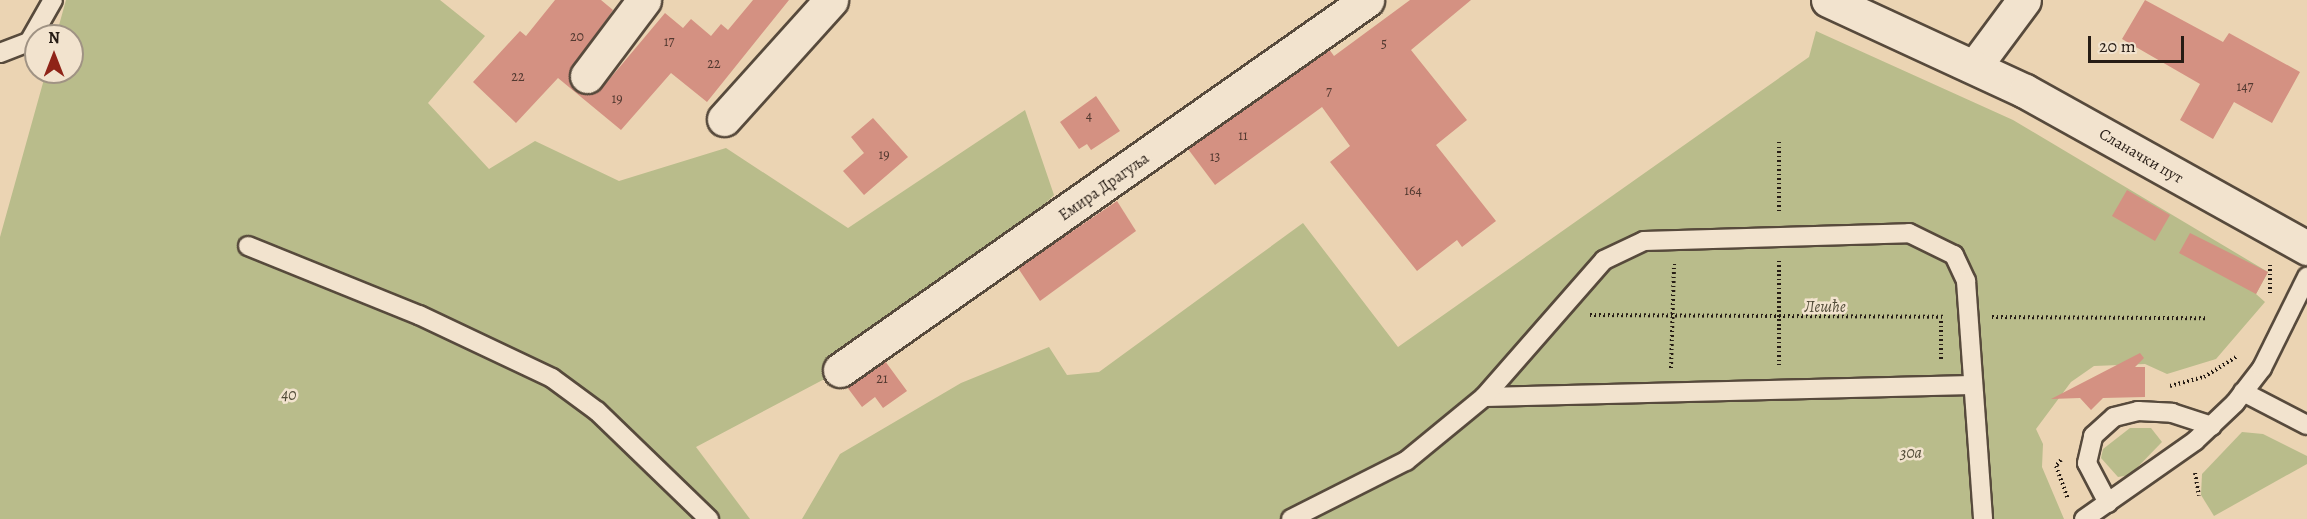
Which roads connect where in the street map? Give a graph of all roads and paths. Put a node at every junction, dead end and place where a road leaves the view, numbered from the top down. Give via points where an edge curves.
1 (53, 0) edge
2 (644, 0) edge
3 (831, 0) edge
4 (1366, 0) edge
5 (1828, 0) edge
6 (2024, 0) edge
7 (0, 53) edge
8 (1975, 66) junction
9 (587, 76) dead end
10 (724, 119) dead end
11 (1779, 142) dead end
12 (1779, 237) junction
13 (1674, 240) junction
14 (248, 246) dead end
15 (2307, 248) edge
16 (2307, 277) edge
17 (1553, 315) junction
18 (1672, 316) junction
19 (1779, 316) junction
20 (1969, 317) junction
21 (2207, 318) dead end
22 (840, 370) dead end
23 (1973, 385) junction
24 (1780, 390) junction
25 (1671, 392) junction
26 (2243, 392) junction
27 (1484, 397) junction
28 (2307, 425) edge
29 (2212, 426) junction
30 (2108, 503) junction
31 (709, 519) edge
32 (1291, 519) edge
33 (1983, 519) edge
34 (2084, 519) edge

1 - 7 lane via 29,42
2 - 9 street
3 - 10 street
4 - 22 street, Емира Драгуља
5 - 8 street, Сланачки пут
6 - 8 street
8 - 15 street, Сланачки пут
11 - 12 path
12 - 13 lane
12 - 19 path
12 - 20 lane via 1909,233 1932,242 1954,255 1966,281
13 - 17 lane via 1644,241 1604,260
13 - 18 path
14 - 31 lane via 370,294 552,378 597,411
16 - 26 lane via 2262,368
17 - 18 path
17 - 27 lane
18 - 19 path
18 - 25 path
19 - 20 path
19 - 24 path
20 - 21 path
20 - 23 lane
23 - 24 lane
23 - 33 lane
24 - 25 lane
25 - 27 lane
26 - 28 lane
26 - 29 lane
27 - 32 lane via 1406,461
29 - 30 lane
29 - 30 lane via 2172,413 2138,411 2114,417 2093,436 2087,463
30 - 34 lane

